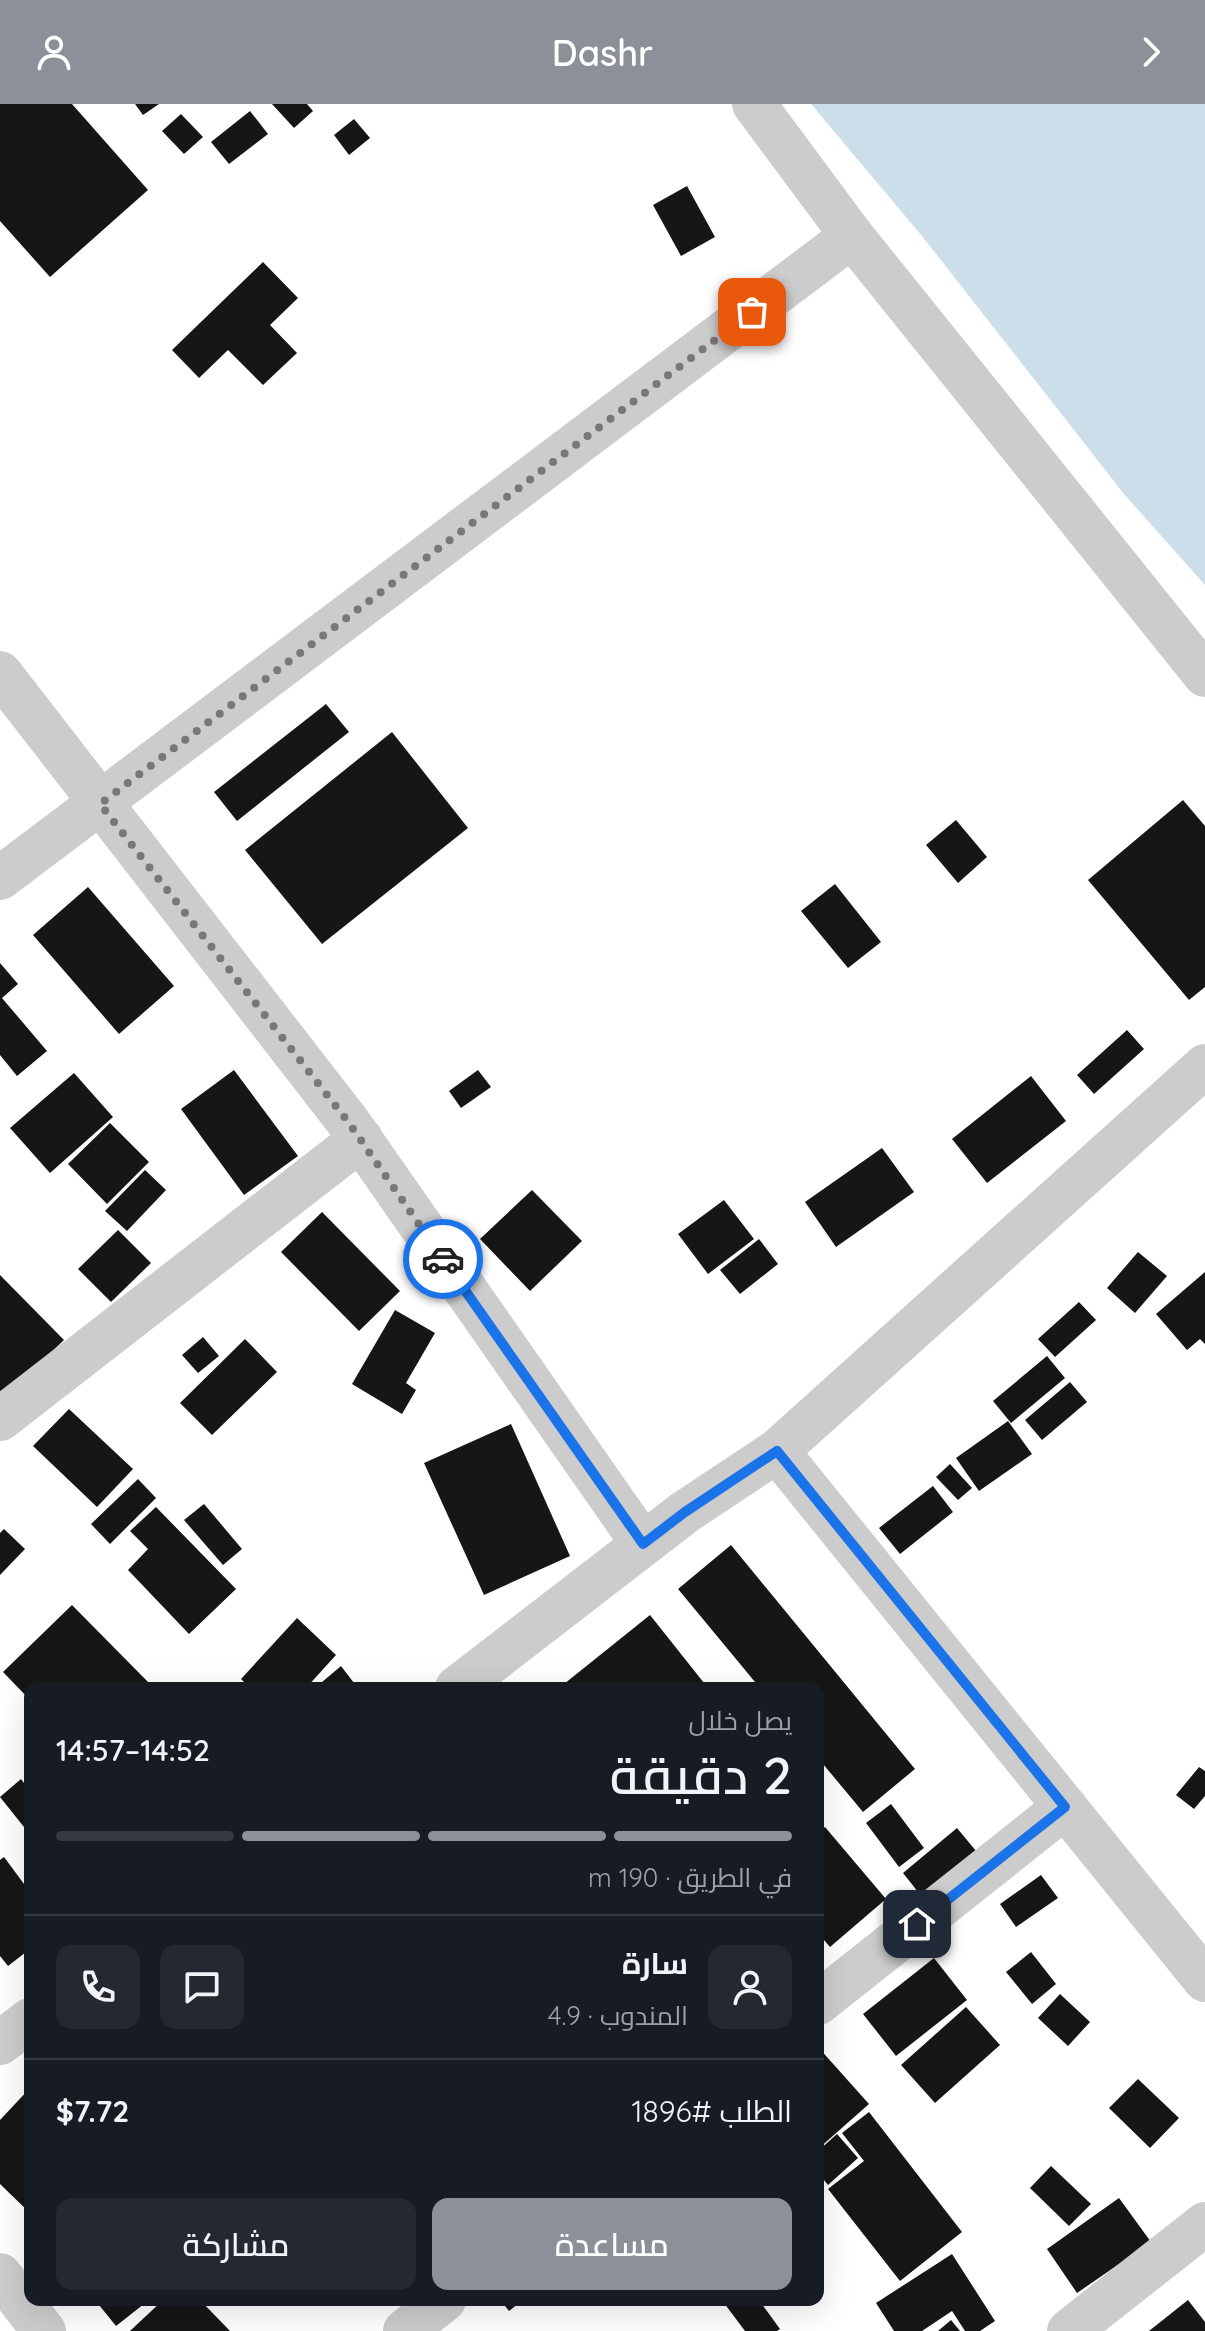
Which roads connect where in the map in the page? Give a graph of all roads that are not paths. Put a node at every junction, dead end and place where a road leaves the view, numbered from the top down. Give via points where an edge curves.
1 (754, 104) edge
2 (852, 236) junction
3 (0, 673) edge
4 (1205, 675) edge
5 (100, 804) junction
6 (0, 878) edge
7 (1205, 1066) edge
8 (361, 1139) junction
9 (0, 1419) edge
10 (777, 1451) junction
11 (643, 1544) junction
12 (465, 1682) edge
13 (1065, 1807) junction
14 (1205, 1980) edge
15 (824, 1998) edge
16 (24, 2025) edge
17 (0, 2043) edge
18 (1205, 2224) edge
19 (0, 2275) edge
20 (24, 2306) edge
21 (24, 2306) edge
22 (436, 2306) edge
23 (44, 2331) edge
24 (405, 2331) edge
25 (1069, 2331) edge

1 - 2 street
2 - 4 street
2 - 5 street
3 - 5 street
5 - 6 street
5 - 8 street
7 - 10 street
8 - 9 street
8 - 11 street
10 - 11 street
10 - 13 street
11 - 12 street
13 - 14 street
13 - 15 street
16 - 17 street
18 - 25 street
19 - 20 street
21 - 23 street
22 - 24 street

